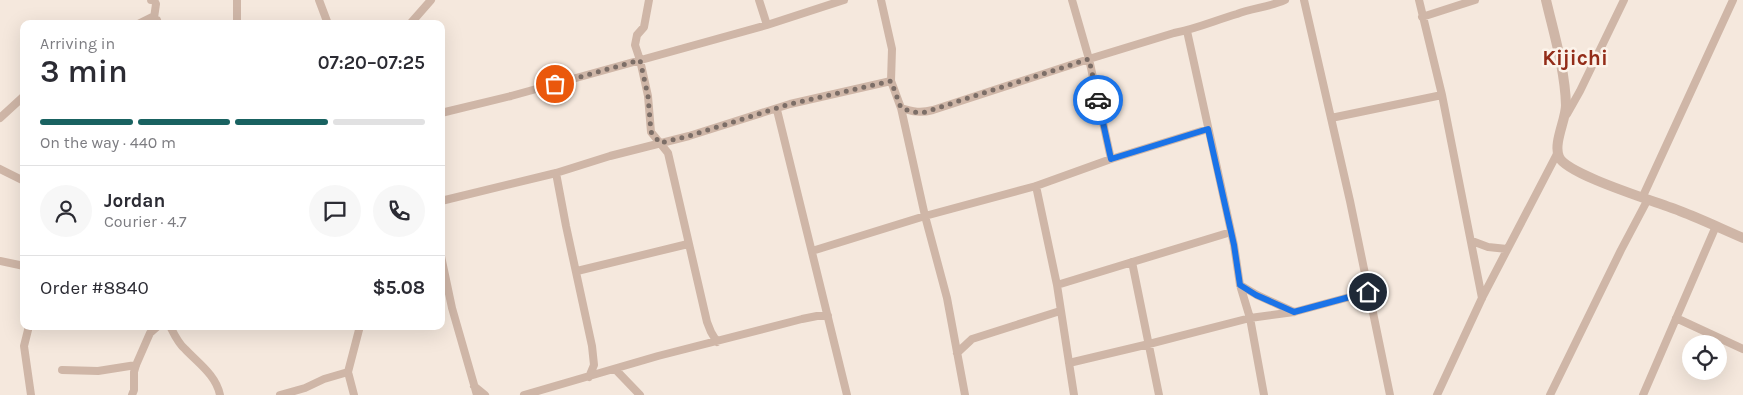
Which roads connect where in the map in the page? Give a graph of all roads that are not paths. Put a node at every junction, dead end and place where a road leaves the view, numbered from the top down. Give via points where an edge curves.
1 (151, 0) edge
2 (237, 0) edge
3 (319, 0) edge
4 (431, 0) edge
5 (649, 0) edge
6 (759, 0) edge
7 (844, 0) edge
8 (881, 0) edge
9 (1072, 0) edge
10 (1285, 0) edge
11 (1304, 0) edge
12 (1419, 0) edge
13 (1475, 0) edge
14 (1546, 0) edge
15 (1624, 0) edge
16 (1733, 0) edge
17 (1422, 17) junction
18 (156, 20) edge
19 (237, 20) edge
20 (326, 20) edge
21 (416, 20) edge
22 (767, 25) junction
23 (1187, 31) junction
24 (1089, 59) junction
25 (640, 60) junction
26 (891, 81) junction
27 (1442, 96) junction
28 (20, 100) edge
29 (901, 108) junction
30 (445, 109) edge
31 (777, 110) junction
32 (0, 118) edge
33 (1331, 118) junction
34 (1565, 118) junction
35 (1208, 129) junction
36 (660, 143) junction
37 (1558, 152) junction
38 (1111, 159) junction
39 (0, 169) edge
40 (556, 173) junction
41 (20, 179) edge
42 (1036, 186) junction
43 (1645, 198) junction
44 (445, 200) edge
45 (925, 216) junction
46 (1716, 226) junction
47 (1231, 232) junction
48 (1743, 238) edge
49 (1472, 241) junction
50 (688, 244) junction
51 (1507, 249) junction
52 (812, 251) junction
53 (0, 261) edge
54 (1132, 262) junction
55 (20, 265) edge
56 (577, 270) junction
57 (445, 275) edge
58 (1056, 285) junction
59 (1240, 285) junction
60 (1368, 292) junction
61 (1482, 298) junction
62 (1060, 311) junction
63 (1294, 312) junction
64 (828, 316) junction
65 (1250, 318) junction
66 (1676, 318) junction
67 (28, 330) edge
68 (153, 330) edge
69 (172, 330) edge
70 (359, 330) edge
71 (717, 342) junction
72 (1149, 344) junction
73 (1743, 349) edge
74 (956, 353) junction
75 (1069, 363) junction
76 (136, 365) junction
77 (615, 369) junction
78 (62, 370) dead end
79 (348, 372) junction
80 (589, 377) junction
81 (474, 386) junction
82 (31, 395) edge
83 (132, 395) edge
84 (220, 395) edge
85 (280, 395) edge
86 (354, 395) edge
87 (476, 395) edge
88 (485, 395) edge
89 (524, 395) edge
90 (640, 395) edge
91 (847, 395) edge
92 (965, 395) edge
93 (1074, 395) edge
94 (1159, 395) edge
95 (1264, 395) edge
96 (1390, 395) edge
97 (1437, 395) edge
98 (1550, 395) edge
99 (1643, 395) edge

1 - 18 street via 156,4
2 - 19 street
3 - 20 street
4 - 21 street
5 - 25 street via 644,27 637,35 635,45
6 - 22 street
7 - 22 street
8 - 26 street via 892,49
9 - 24 street
10 - 23 street
11 - 33 street
12 - 17 street
13 - 17 street
14 - 34 street via 1562,74
15 - 34 street
16 - 43 street
17 - 27 street
22 - 25 street
23 - 24 street
23 - 35 street
24 - 29 street via 922,113
24 - 38 street
25 - 30 street via 511,96
25 - 36 street via 651,132
26 - 29 street
26 - 31 street via 790,104
27 - 33 street
27 - 49 street
28 - 32 street
29 - 45 street
31 - 36 street
31 - 52 street
33 - 60 street
34 - 37 street
35 - 38 street
35 - 47 street
36 - 40 street
36 - 50 street via 672,166
37 - 43 street via 1562,162 1573,170
37 - 51 street
38 - 42 street
39 - 41 street
40 - 44 street
40 - 56 street
42 - 45 street
42 - 58 street
43 - 46 street
43 - 98 street
45 - 52 street
45 - 74 street via 947,298
46 - 48 street
46 - 66 street
47 - 54 street
47 - 59 street
49 - 51 street
49 - 61 street
50 - 56 street
50 - 71 street via 707,322
51 - 61 street
52 - 64 street
53 - 55 street
54 - 58 street
54 - 72 street
56 - 80 street via 594,357
57 - 81 street
58 - 62 street
59 - 63 street
59 - 65 street
60 - 63 street
60 - 96 street
61 - 97 street
62 - 74 street via 972,339
62 - 75 street
63 - 65 street
64 - 71 street via 802,319
64 - 91 street
65 - 72 street
65 - 95 street
66 - 73 street
66 - 99 street
67 - 82 street via 24,346
68 - 76 street
69 - 84 street via 183,348 211,375
70 - 79 street
71 - 77 street
72 - 75 street
72 - 94 street
74 - 92 street
75 - 93 street
76 - 78 street via 98,371
76 - 83 street
77 - 80 street
77 - 90 street
79 - 85 street
79 - 86 street
80 - 89 street
81 - 87 street
81 - 88 street

